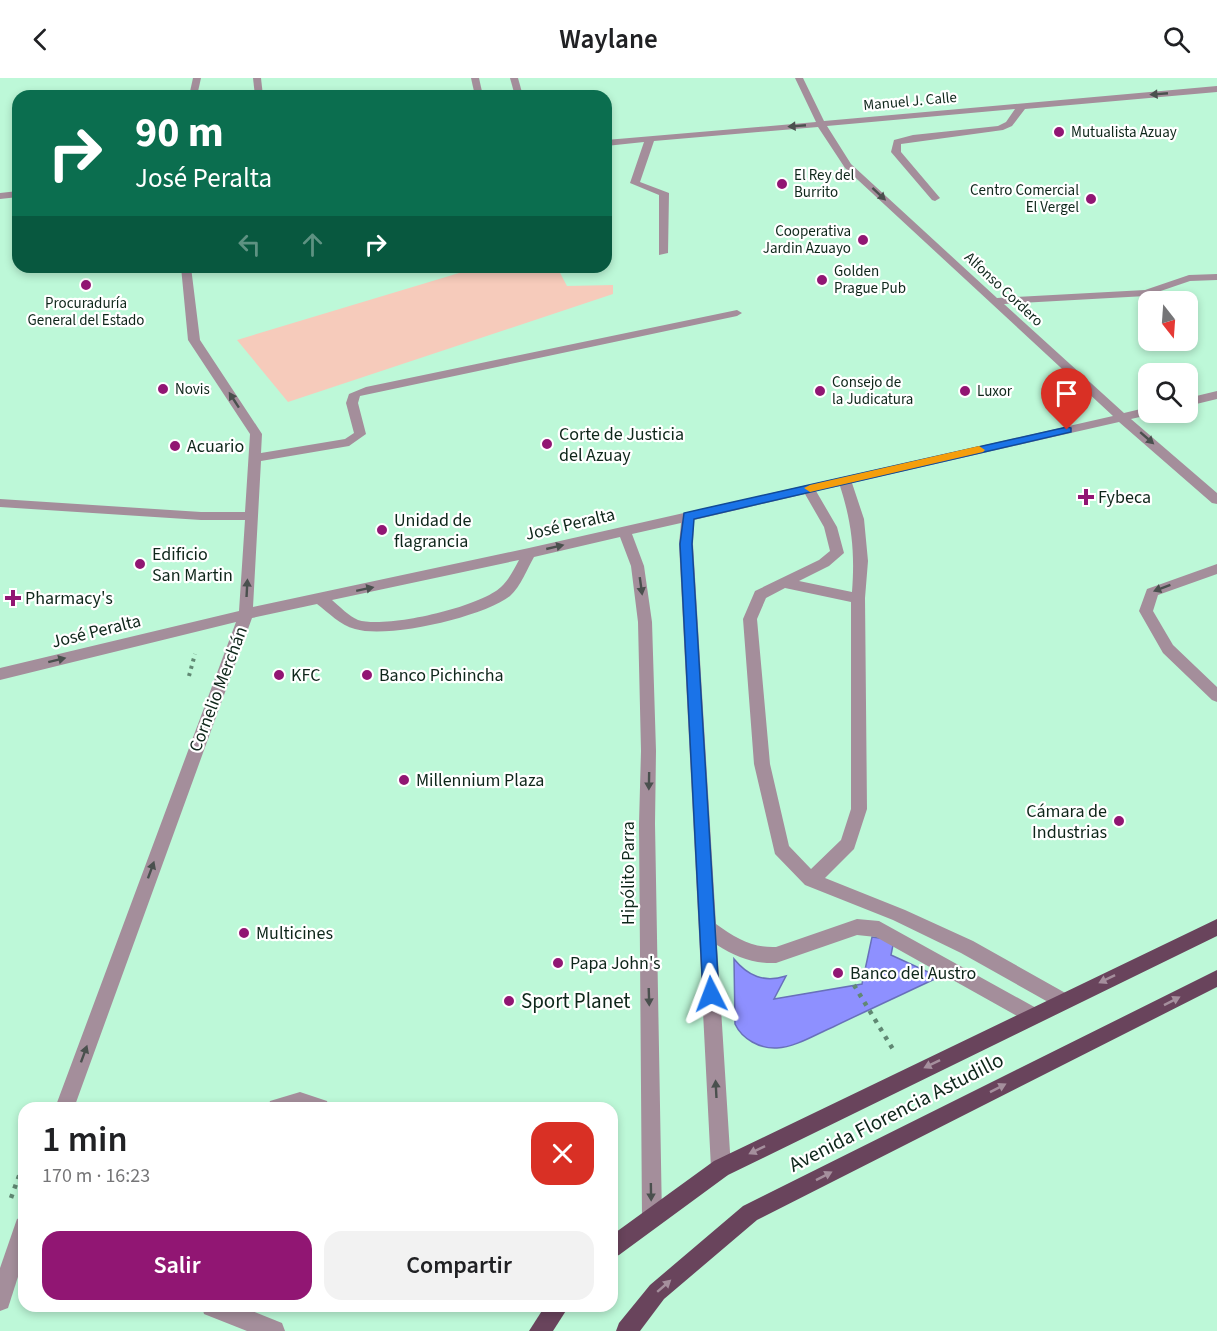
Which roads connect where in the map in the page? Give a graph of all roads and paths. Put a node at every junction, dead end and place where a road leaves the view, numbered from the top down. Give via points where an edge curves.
1 (799, 78) edge
2 (1217, 89) edge
3 (1022, 106) junction
4 (821, 124) junction
5 (650, 139) junction
6 (612, 142) edge
7 (935, 198) dead end
8 (663, 252) dead end
9 (187, 273) edge
10 (1217, 277) edge
11 (995, 301) junction
12 (737, 313) dead end
13 (1217, 395) edge
14 (1198, 400) edge
15 (1138, 413) edge
16 (1122, 417) junction
17 (255, 458) junction
18 (845, 480) junction
19 (808, 489) junction
20 (1217, 500) edge
21 (0, 503) edge
22 (251, 516) junction
23 (688, 516) junction
24 (624, 531) junction
25 (529, 553) junction
26 (1217, 569) edge
27 (783, 583) junction
28 (858, 598) junction
29 (320, 599) junction
30 (246, 614) junction
31 (0, 674) edge
32 (1217, 696) edge
33 (811, 880) junction
34 (1217, 927) edge
35 (707, 928) junction
36 (1217, 978) edge
37 (854, 985) dead end
38 (1063, 1000) junction
39 (1032, 1015) junction
40 (910, 1075) junction
41 (66, 1102) edge
42 (721, 1168) junction
43 (652, 1218) junction
44 (18, 1244) edge
45 (618, 1244) edge
46 (0, 1300) edge
47 (227, 1312) edge
48 (554, 1312) edge
49 (274, 1331) edge
50 (540, 1331) edge
51 (627, 1331) edge

1 - 4 street, Alfonso Cordero
2 -> 3 street, Manuel J. Calle
3 - 4 street, Manuel J. Calle
3 - 7 street via 1009,124 1000,128 897,142 896,152
4 -> 5 street, Manuel J. Calle
4 -> 11 street, Alfonso Cordero via 848,166
5 - 6 street, Manuel J. Calle
5 - 8 street via 635,183 664,193
17 -> 9 street, Cornelio Merchán via 256,434 195,340
10 - 11 street via 1189,278 1146,293
11 - 16 street, Alfonso Cordero
12 - 17 street via 370,389 355,394 352,403 360,434 349,442
13 - 14 street
15 - 16 street, José Peralta
16 - 18 street, José Peralta
16 -> 20 street, Alfonso Cordero
17 - 22 street, Cornelio Merchán
18 - 19 street, José Peralta
18 - 28 street via 857,519 861,561
19 - 23 street, José Peralta
19 - 27 street via 830,524 837,553
21 - 22 street
30 -> 22 street, Cornelio Merchán
23 - 24 street, José Peralta
23 - 35 street via 686,544
25 -> 24 street, José Peralta
24 -> 43 street, Hipólito Parra via 636,553 644,610
29 -> 25 street, José Peralta
25 - 29 street via 506,592 487,604 429,620 357,625
26 -> 32 street via 1152,592 1146,611 1168,649
27 - 28 street
27 - 33 street via 760,595 750,619 761,753 781,849
28 - 33 street via 859,809 848,844
29 - 30 street, José Peralta
31 -> 30 street, José Peralta
41 -> 30 street, Cornelio Merchán
33 - 38 street via 967,947
34 -> 38 main road, Avenida Florencia Astudillo
35 - 39 street via 741,950 765,957 857,927 879,929
42 -> 35 street
51 -> 36 main road, Avenida Florencia Astudillo via 657,1292 750,1212
37 - 40 path
38 - 39 main road, Avenida Florencia Astudillo
39 -> 40 main road, Avenida Florencia Astudillo
40 -> 42 main road, Avenida Florencia Astudillo
42 - 43 main road, Avenida Florencia Astudillo
43 - 45 main road, Avenida Florencia Astudillo
44 - 46 street
47 - 49 street
48 - 50 main road

